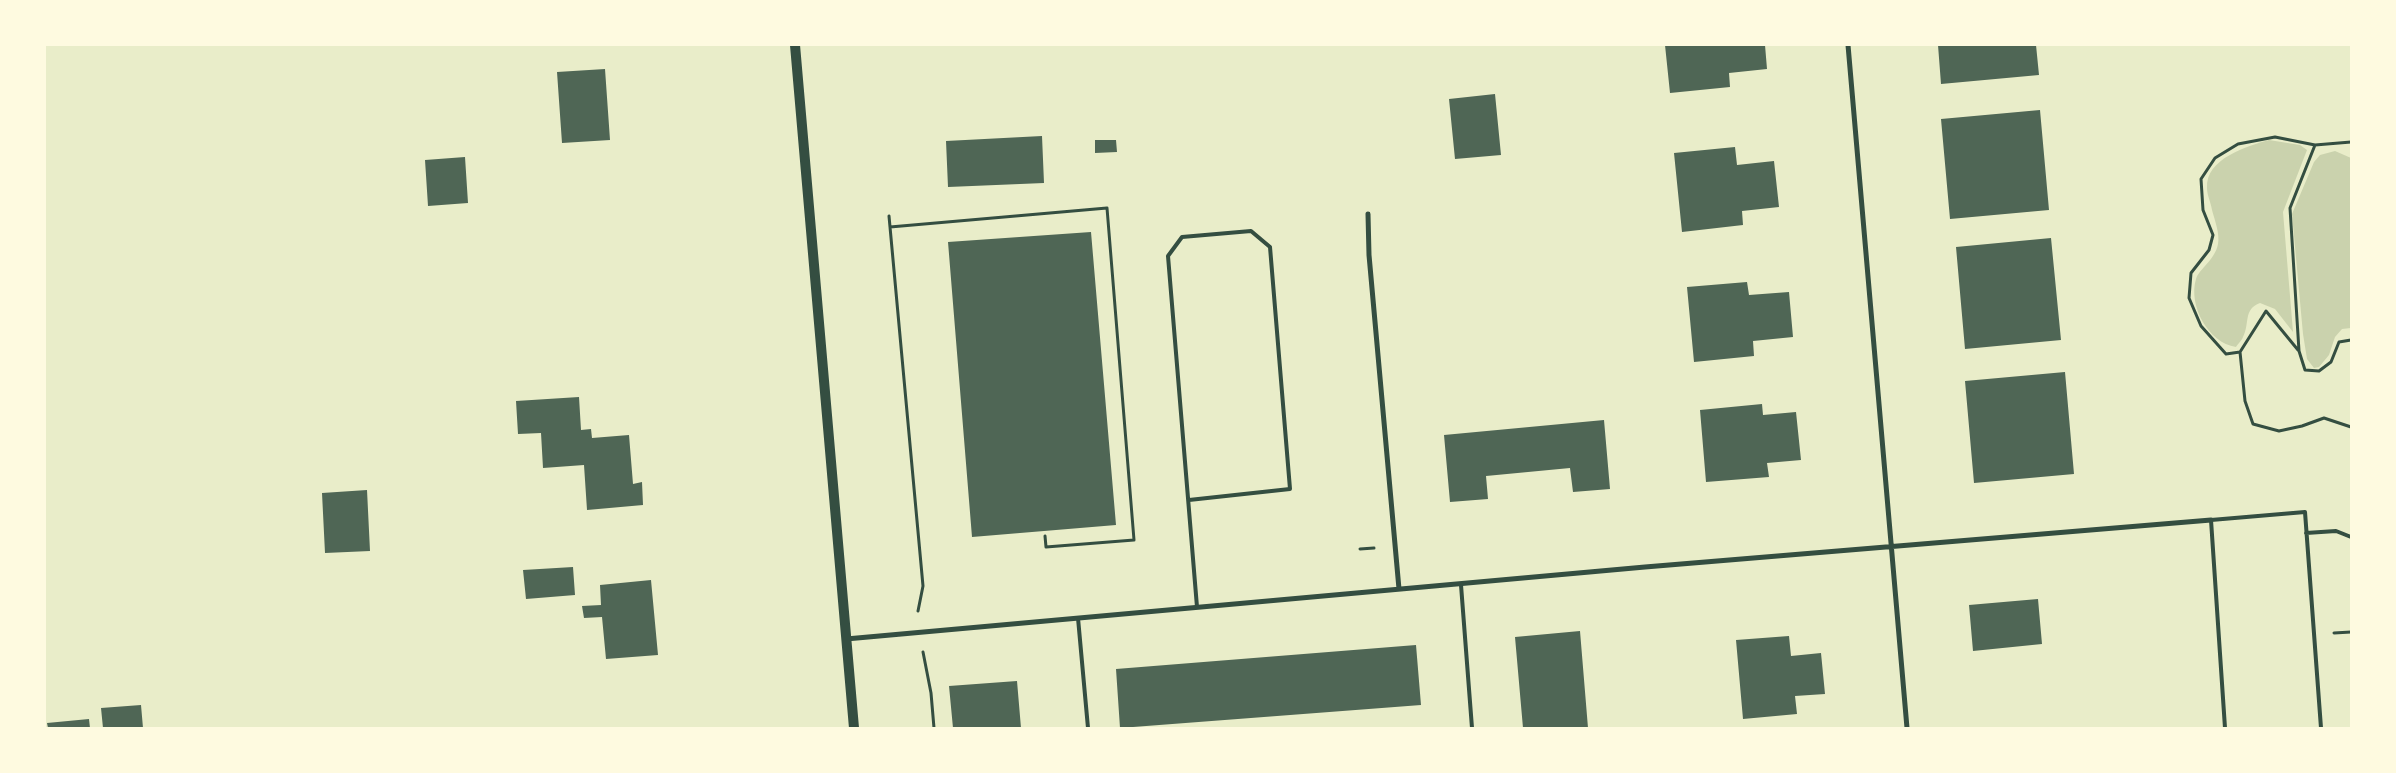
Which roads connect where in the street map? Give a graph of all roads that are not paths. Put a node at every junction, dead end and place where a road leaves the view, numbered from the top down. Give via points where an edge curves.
1 (795, 45) edge
2 (1848, 45) edge
3 (1368, 214) dead end
4 (1190, 500) junction
5 (2211, 520) junction
6 (2306, 533) junction
7 (2351, 537) edge
8 (1891, 548) junction
9 (1461, 585) junction
10 (1399, 589) junction
11 (1197, 607) junction
12 (1078, 618) junction
13 (846, 639) junction
14 (854, 728) edge
15 (1088, 728) edge
16 (1472, 728) edge
17 (1907, 728) edge
18 (2224, 728) edge
19 (2321, 728) edge

1 - 13 main road
2 - 8 street
3 - 10 street
4 - 4 lane via 1168,256 1182,237 1250,231 1270,247 1290,489
4 - 11 lane
5 - 6 lane via 2305,512
5 - 8 street
5 - 18 lane
6 - 7 lane via 2336,531
6 - 19 lane
8 - 9 street
8 - 17 street
9 - 10 street
9 - 16 lane
10 - 11 street
11 - 12 street
12 - 13 street
12 - 15 lane
13 - 14 main road

